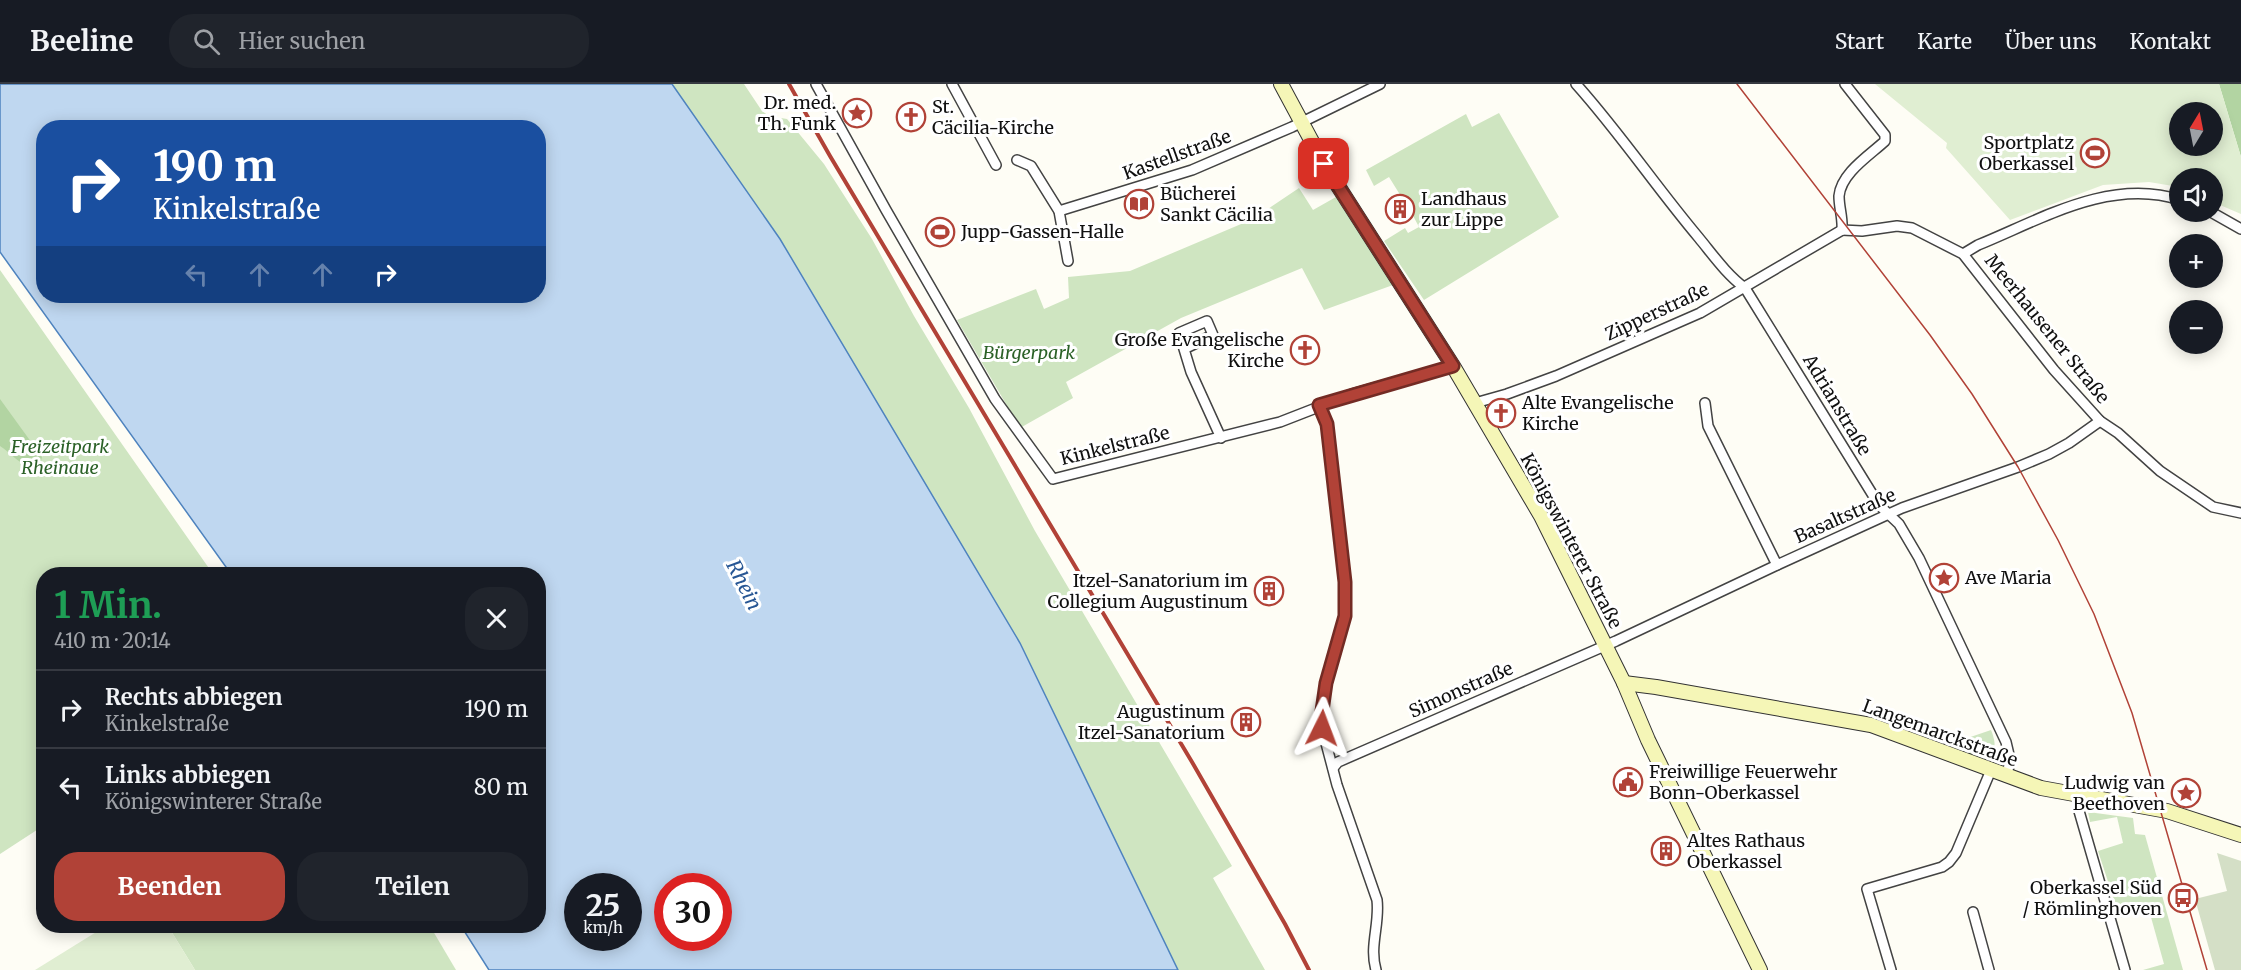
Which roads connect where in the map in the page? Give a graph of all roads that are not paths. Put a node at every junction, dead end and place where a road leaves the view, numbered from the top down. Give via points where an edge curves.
1 (952, 84) edge
2 (1281, 84) edge
3 (1380, 84) edge
4 (1576, 84) edge
5 (1845, 84) edge
6 (816, 85) edge
7 (1302, 122) junction
8 (1017, 160) dead end
9 (996, 165) dead end
10 (2169, 198) edge
11 (1059, 211) junction
12 (2223, 219) edge
13 (2241, 229) edge
14 (1842, 230) junction
15 (1963, 254) junction
16 (1068, 261) dead end
17 (1745, 288) junction
18 (1184, 349) dead end
19 (1453, 366) junction
20 (1475, 403) junction
21 (1705, 403) dead end
22 (1319, 405) junction
23 (2100, 421) junction
24 (1221, 438) junction
25 (2241, 513) edge
26 (1889, 515) junction
27 (1777, 565) junction
28 (1605, 646) junction
29 (1624, 683) junction
30 (1333, 768) junction
31 (1991, 770) junction
32 (2007, 776) junction
33 (2079, 795) junction
34 (2241, 835) edge
35 (1973, 912) dead end
36 (1376, 970) edge
37 (1760, 970) edge
38 (1891, 970) edge
39 (1989, 970) edge
40 (2125, 970) edge

1 - 9 street
2 - 7 main road, Königswinterer Straße
3 - 7 street, Kastellstraße
4 - 17 street, Adrianstraße via 1697,236
5 - 14 street via 1885,135 1885,141 1850,174 1843,186 1839,195
6 - 24 street, Kinkelstraße via 995,399 1053,479
7 - 11 street, Kastellstraße via 1192,170
7 - 19 main road, Königswinterer Straße via 1362,225
8 - 11 street via 1031,166
10 - 15 street via 2108,195
11 - 16 street
12 - 13 street
14 - 15 street, Meerhausener Straße via 1912,228
14 - 17 street, Zipperstraße
15 - 23 street, Meerhausener Straße via 2054,370
17 - 20 street, Zipperstraße via 1700,313 1556,375
17 - 26 street, Adrianstraße via 1879,505
18 - 24 street
19 - 20 main road, Königswinterer Straße
19 - 22 street, Kinkelstraße
20 - 28 main road, Königswinterer Straße via 1550,533
21 - 27 street via 1708,426
22 - 24 street, Kinkelstraße via 1280,422
22 - 30 street via 1327,424 1345,582 1345,616 1322,711 1322,728
23 - 25 street, Meerhausener Straße via 2160,471 2213,507
23 - 26 street, Basaltstraße via 2049,454
26 - 27 street, Basaltstraße
26 - 32 street, Adrianstraße via 1899,524 1919,558 1992,710 2010,759
27 - 28 street, Basaltstraße
28 - 29 main road, Königswinterer Straße
28 - 30 street, Simonstraße via 1338,762
29 - 31 main road, Langemarckstraße via 1871,725
29 - 37 main road, Königswinterer Straße
30 - 36 street via 1377,900 1379,915 1372,953
31 - 32 main road, Langemarckstraße
31 - 38 street via 1949,862 1868,889
32 - 33 main road, Langemarckstraße
33 - 34 main road, Langemarckstraße via 2167,811
33 - 40 street via 2079,812
35 - 39 street

